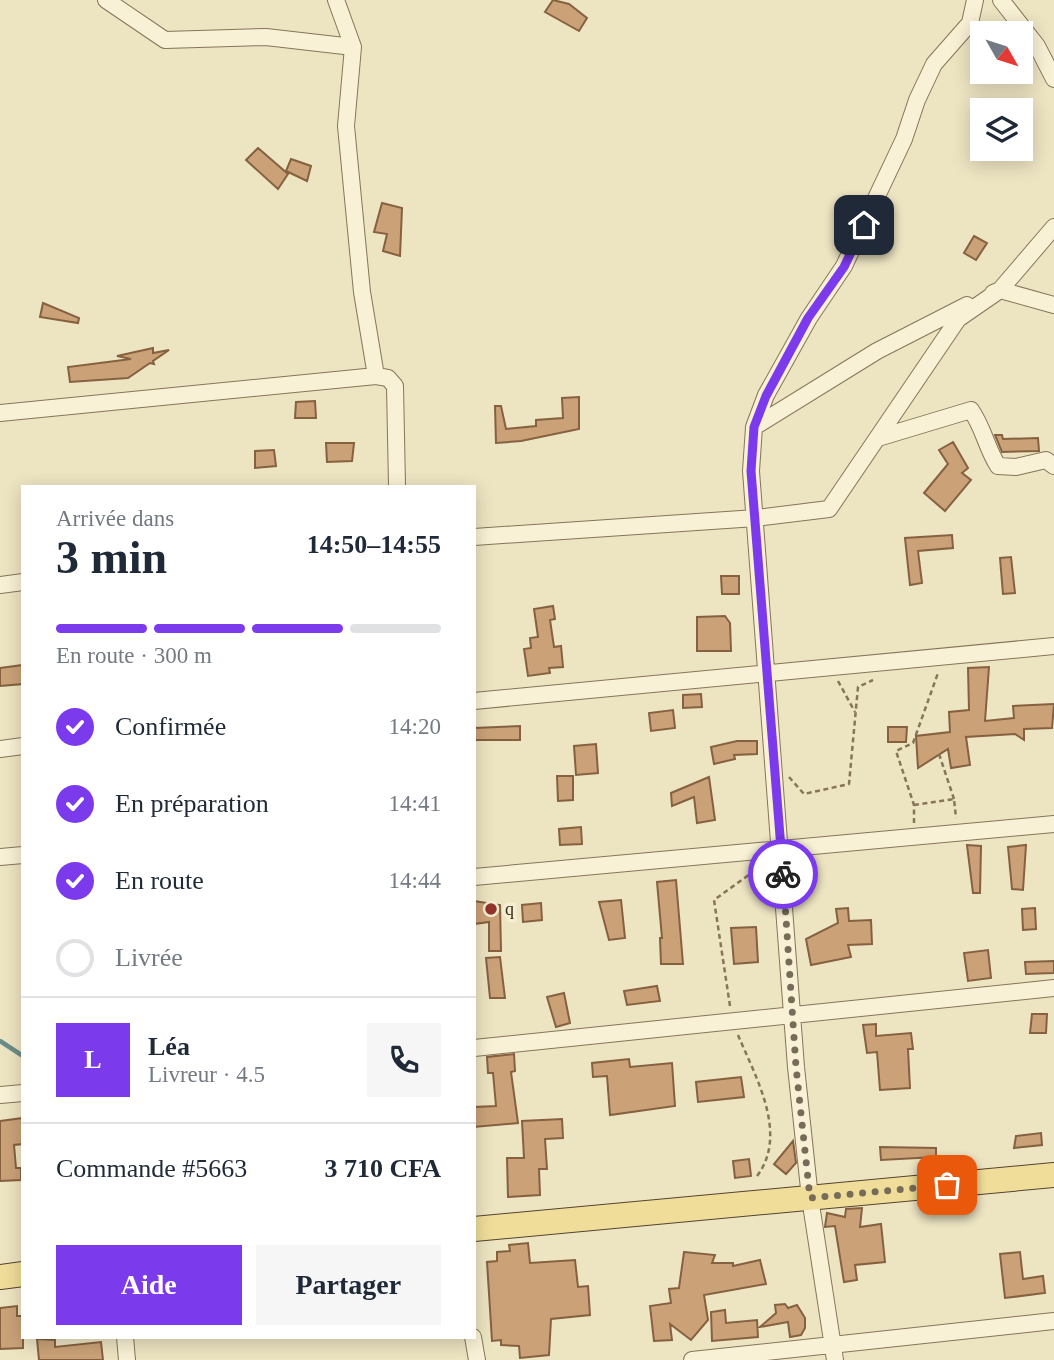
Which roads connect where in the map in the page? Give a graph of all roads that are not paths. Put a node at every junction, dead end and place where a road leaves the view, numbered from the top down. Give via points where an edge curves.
1 (106, 0) edge
2 (337, 0) edge
3 (975, 0) edge
4 (1001, 0) edge
5 (353, 47) junction
6 (1054, 79) edge
7 (1054, 227) edge
8 (1000, 289) junction
9 (1054, 305) edge
10 (376, 376) junction
11 (0, 413) edge
12 (754, 427) junction
13 (878, 438) junction
14 (1054, 466) edge
15 (397, 485) edge
16 (756, 518) junction
17 (476, 537) edge
18 (21, 582) edge
19 (0, 584) edge
20 (1054, 646) edge
21 (769, 673) junction
22 (476, 701) edge
23 (21, 746) edge
24 (0, 749) edge
25 (1054, 824) edge
26 (781, 850) junction
27 (21, 855) edge
28 (0, 857) edge
29 (476, 877) edge
30 (1054, 988) edge
31 (793, 1016) junction
32 (476, 1048) edge
33 (21, 1093) edge
34 (0, 1095) edge
35 (1054, 1175) edge
36 (810, 1198) junction
37 (476, 1228) edge
38 (21, 1274) edge
39 (0, 1277) edge
40 (1054, 1321) edge
41 (125, 1339) edge
42 (473, 1339) edge
43 (835, 1352) edge
44 (127, 1360) edge
45 (477, 1360) edge
46 (692, 1360) edge

1 - 5 street via 165,40 266,37
2 - 5 street
3 - 12 street via 970,23 934,64 844,267 808,318
4 - 6 street via 1037,46
5 - 10 street via 346,126 362,292
7 - 8 street
8 - 9 street
8 - 12 street via 886,345
8 - 13 street via 958,318
10 - 11 street
10 - 15 street via 388,378 395,386
12 - 16 street via 751,471
13 - 14 street via 971,411 998,466 1046,460
13 - 16 street via 829,509
16 - 17 street
16 - 21 street
18 - 19 street
20 - 21 street
21 - 22 street
21 - 26 street
23 - 24 street
25 - 26 street
26 - 29 street
26 - 31 street
27 - 28 street
30 - 31 street
31 - 32 street
31 - 36 street
33 - 34 street
35 - 36 main road
36 - 37 main road
36 - 43 street
38 - 39 main road
40 - 43 street
41 - 44 street
42 - 45 street
43 - 46 street

